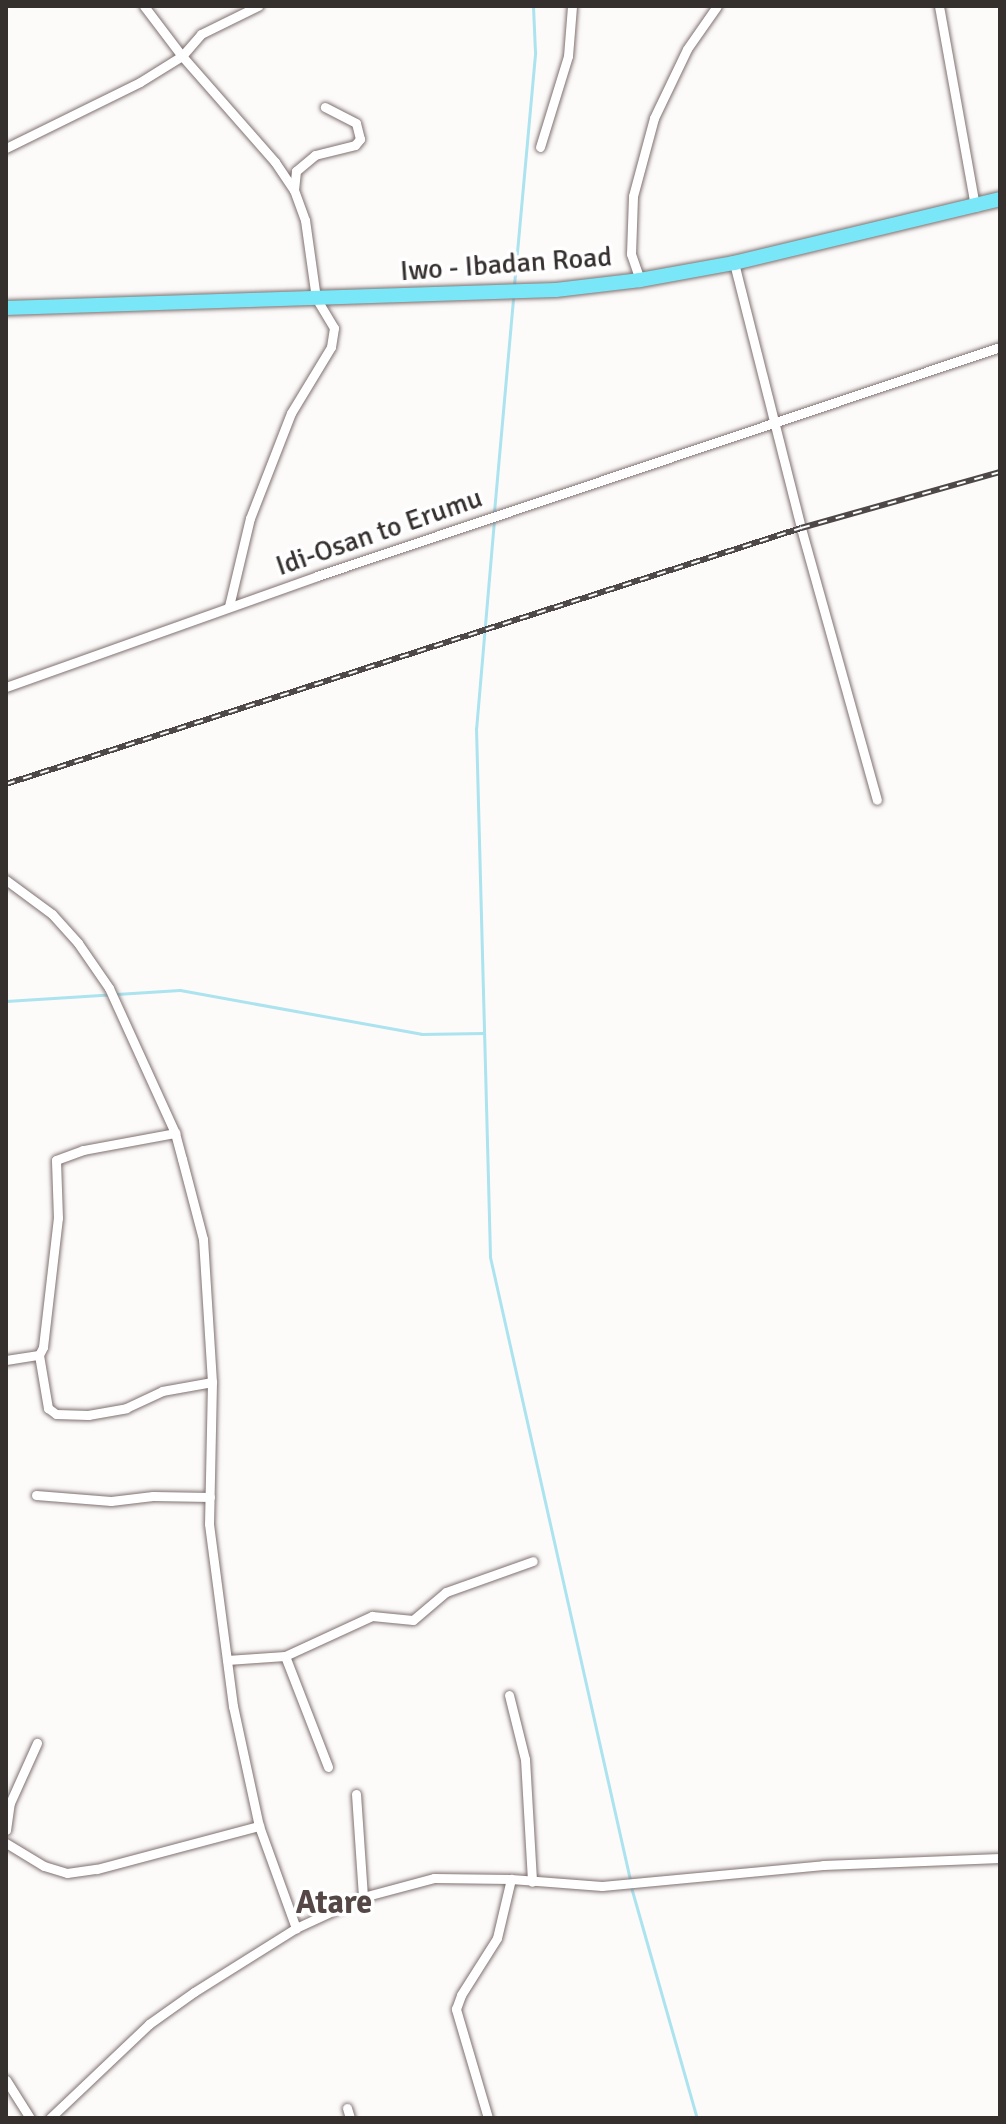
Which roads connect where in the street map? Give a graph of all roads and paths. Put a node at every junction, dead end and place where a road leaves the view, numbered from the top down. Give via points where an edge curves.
1 (144, 6) edge
2 (258, 6) edge
3 (572, 6) edge
4 (717, 6) edge
5 (939, 6) edge
6 (182, 56) junction
7 (325, 107) dead end
8 (540, 147) dead end
9 (6, 148) edge
10 (294, 190) junction
11 (1000, 199) edge
12 (975, 207) junction
13 (734, 263) junction
14 (640, 280) junction
15 (316, 298) junction
16 (6, 308) edge
17 (1000, 347) edge
18 (770, 424) junction
19 (229, 606) junction
20 (6, 687) edge
21 (877, 800) dead end
22 (6, 880) edge
23 (175, 1133) junction
24 (39, 1355) junction
25 (6, 1360) edge
26 (212, 1382) junction
27 (36, 1495) dead end
28 (210, 1497) junction
29 (533, 1561) dead end
30 (285, 1656) junction
31 (227, 1660) junction
32 (509, 1695) dead end
33 (37, 1743) dead end
34 (328, 1767) dead end
35 (356, 1794) dead end
36 (259, 1826) junction
37 (6, 1830) edge
38 (6, 1843) edge
39 (1000, 1858) edge
40 (511, 1879) junction
41 (532, 1882) junction
42 (363, 1897) junction
43 (296, 1928) junction
44 (6, 2080) edge
45 (30, 2118) edge
46 (50, 2118) edge
47 (488, 2118) edge

1 - 6 street
2 - 6 street via 201,34
3 - 8 street via 568,56
4 - 14 street via 687,49 654,118 633,196 631,254
5 - 12 street
6 - 9 street
6 - 10 street
7 - 10 street via 356,123 360,139 315,155 296,171
10 - 15 street via 305,220
11 - 12 main road, Iwo - Ibadan Road
12 - 13 main road, Iwo - Ibadan Road
13 - 14 main road, Iwo - Ibadan Road
13 - 18 street
14 - 15 main road, Iwo - Ibadan Road via 485,295
15 - 16 main road, Iwo - Ibadan Road
15 - 19 street via 334,328 333,341 291,413 250,518
17 - 18 street, Idi-Osan to Erumu
18 - 19 street, Idi-Osan to Erumu
18 - 21 street
19 - 20 street, Idi-Osan to Erumu
22 - 23 street via 52,914 109,988
23 - 24 street via 56,1160 58,1218
23 - 26 street via 203,1239
24 - 25 street
24 - 26 street via 48,1408 56,1414 126,1408 162,1391
26 - 28 street
27 - 28 street via 111,1501
28 - 31 street
29 - 30 street via 446,1592 413,1620 372,1616
30 - 31 street
30 - 34 street
31 - 36 street
32 - 41 street via 525,1759
33 - 37 street via 10,1803
35 - 42 street
36 - 38 street via 67,1873
36 - 43 street
39 - 41 street via 823,1865 597,1886
40 - 41 street
40 - 42 street via 434,1878
40 - 47 street via 497,1938 456,2009
42 - 43 street
43 - 46 street via 149,2024
44 - 45 street

